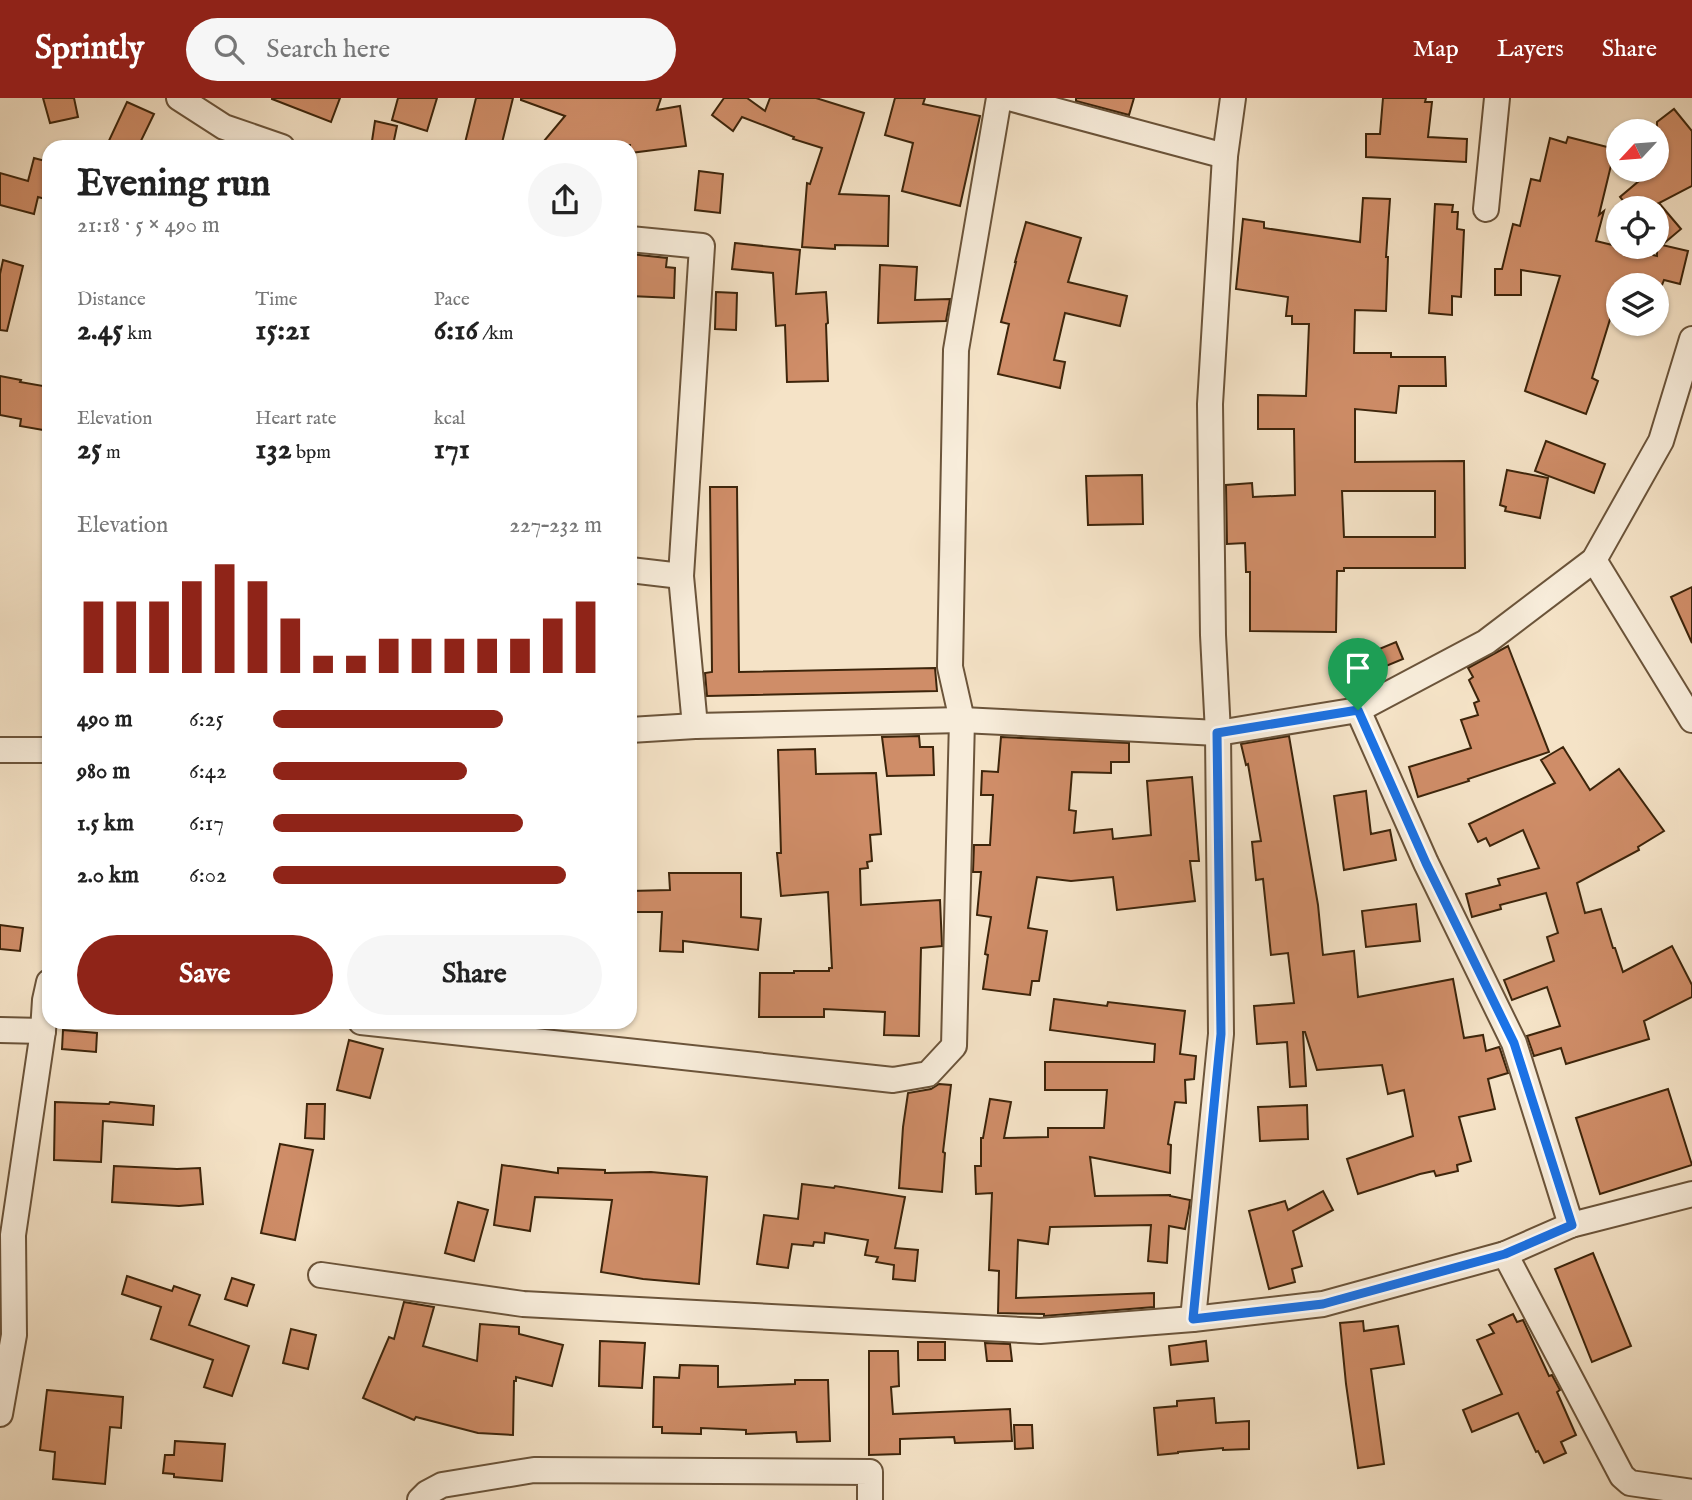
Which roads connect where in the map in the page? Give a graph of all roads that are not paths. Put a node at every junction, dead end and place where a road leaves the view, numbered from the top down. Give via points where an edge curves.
1 (179, 98) edge
2 (999, 98) edge
3 (1009, 98) edge
4 (1233, 98) edge
5 (1497, 98) edge
6 (262, 140) edge
7 (1225, 156) junction
8 (1486, 209) dead end
9 (637, 240) edge
10 (1692, 339) edge
11 (1594, 560) junction
12 (637, 571) edge
13 (681, 576) junction
14 (1358, 710) junction
15 (962, 720) junction
16 (1692, 720) edge
17 (695, 726) junction
18 (637, 730) edge
19 (1217, 733) junction
20 (0, 750) edge
21 (42, 750) edge
22 (425, 1029) edge
23 (0, 1030) edge
24 (43, 1031) joint
25 (1692, 1194) edge
26 (1572, 1225) junction
27 (1505, 1254) junction
28 (321, 1275) dead end
29 (1193, 1319) junction
30 (0, 1414) edge
31 (1692, 1492) edge
32 (420, 1500) edge
33 (870, 1500) edge

1 - 6 street via 224,127
2 - 15 street via 956,351 950,667
3 - 7 street
4 - 7 street
5 - 8 street
7 - 19 street via 1210,404
9 - 13 street via 702,246
10 - 11 street via 1661,441
11 - 14 street via 1486,642
11 - 16 street
12 - 13 street
13 - 17 street
14 - 19 street
14 - 26 street via 1514,1043
15 - 17 street
15 - 19 street
15 - 22 street via 954,1046 928,1074 893,1080
17 - 18 street
19 - 29 street via 1221,1034
20 - 21 street
23 - 24 street
24 - 30 street via 13,1235 14,1335
25 - 26 street
26 - 27 street
27 - 29 street via 1323,1304
27 - 31 street via 1622,1476 1630,1483
28 - 29 street via 523,1304 775,1318 1041,1331
32 - 33 street via 442,1485 547,1470 870,1472

